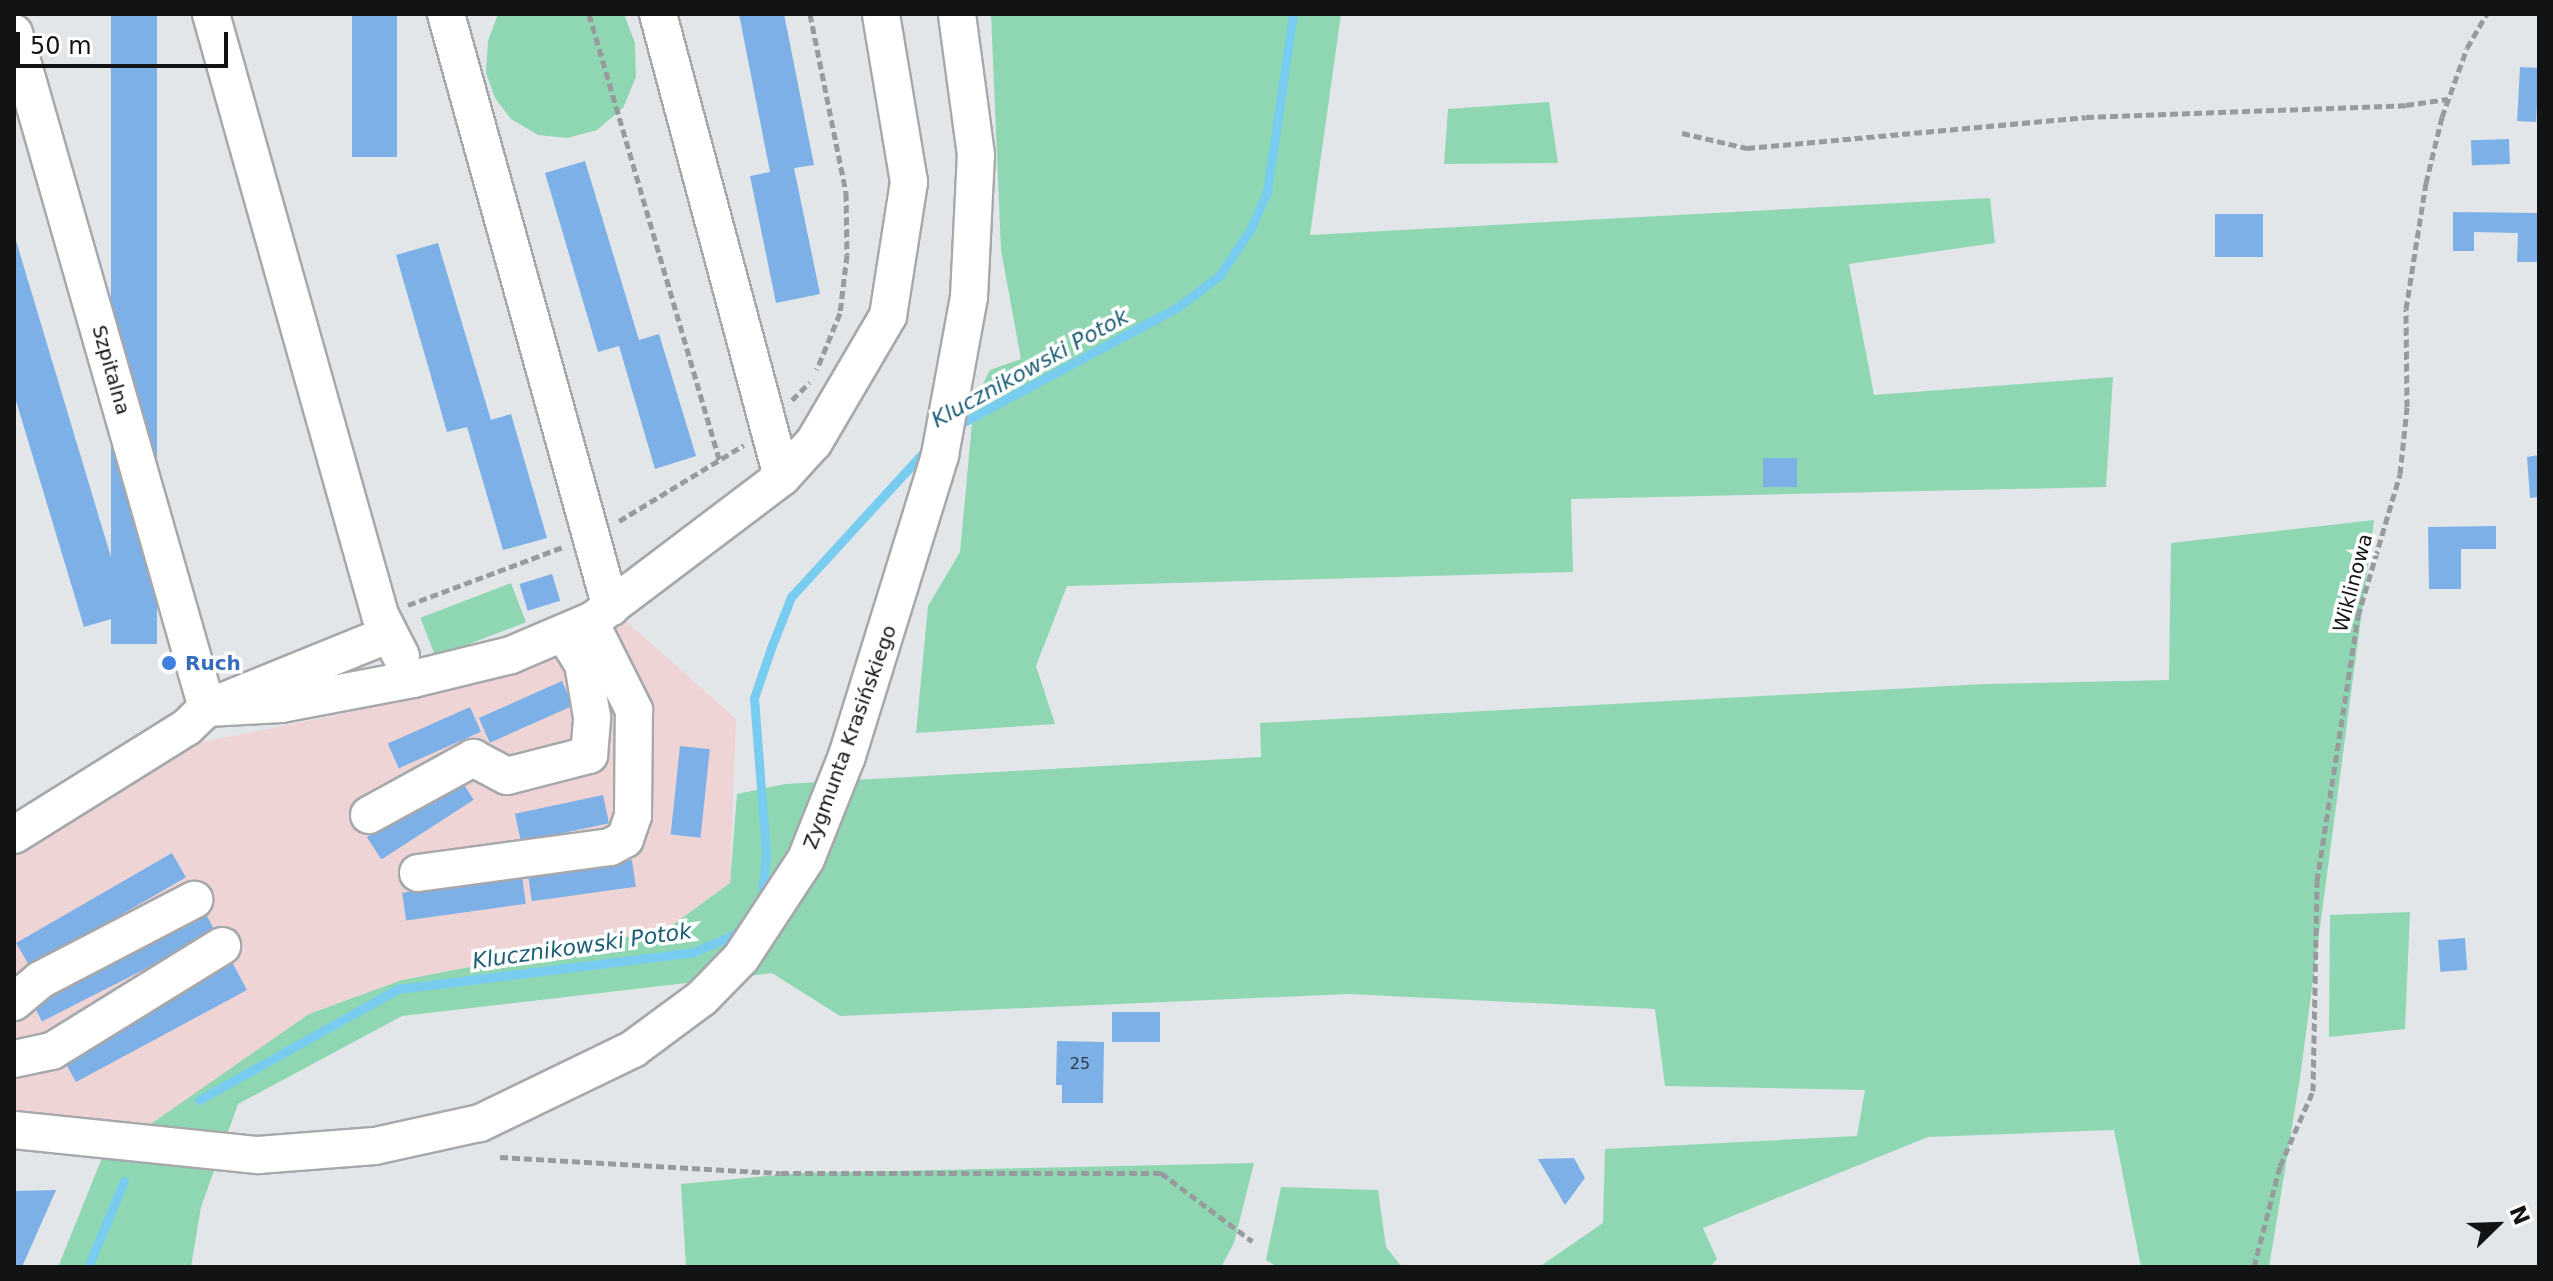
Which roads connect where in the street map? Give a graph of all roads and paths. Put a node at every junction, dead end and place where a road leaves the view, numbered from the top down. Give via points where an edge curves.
1 (211, 14) edge
2 (446, 14) edge
3 (589, 14) edge
4 (658, 14) edge
5 (810, 14) edge
6 (881, 14) edge
7 (957, 14) edge
8 (2487, 14) edge
9 (14, 33) edge
10 (2448, 99) junction
11 (1682, 133) dead end
12 (768, 428) junction
13 (720, 462) junction
14 (782, 477) junction
15 (591, 536) junction
16 (588, 621) junction
17 (384, 625) junction
18 (413, 679) junction
19 (207, 708) junction
20 (369, 815) dead end
21 (14, 835) edge
22 (418, 873) dead end
23 (194, 900) dead end
24 (222, 946) dead end
25 (14, 1002) edge
26 (14, 1059) edge
27 (14, 1130) edge
28 (500, 1157) dead end
29 (1252, 1241) dead end
30 (2254, 1267) edge

1 - 17 street
2 - 15 street
3 - 13 path
4 - 12 street
5 - 12 path via 846,193 847,255 840,313 812,380
6 - 14 street via 909,182 888,316 814,442
7 - 27 street, Zygmunta Krasińskiego via 976,155 969,297 940,455 876,677 847,756 806,859 741,958 702,998 633,1049 480,1123 375,1146 258,1155
8 - 10 path, Wiklinowa
9 - 19 street, Szpitalna
10 - 11 path via 2115,115 1747,148
10 - 30 path, Wiklinowa via 2426,183 2406,309 2407,407 2400,474 2358,616 2317,881 2313,1091 2280,1166
12 - 13 path
12 - 14 street
13 - 15 path
14 - 16 street
15 - 16 street
15 - 17 path
16 - 18 street via 511,655
16 - 20 street via 583,664 592,717 589,755 507,776 473,758
16 - 22 street via 634,710 633,816 625,839 610,847
17 - 18 street
17 - 19 street
18 - 19 street via 281,704
19 - 21 street via 187,727
23 - 25 street via 40,980
24 - 26 street via 52,1051
28 - 29 path via 781,1173 1161,1173

